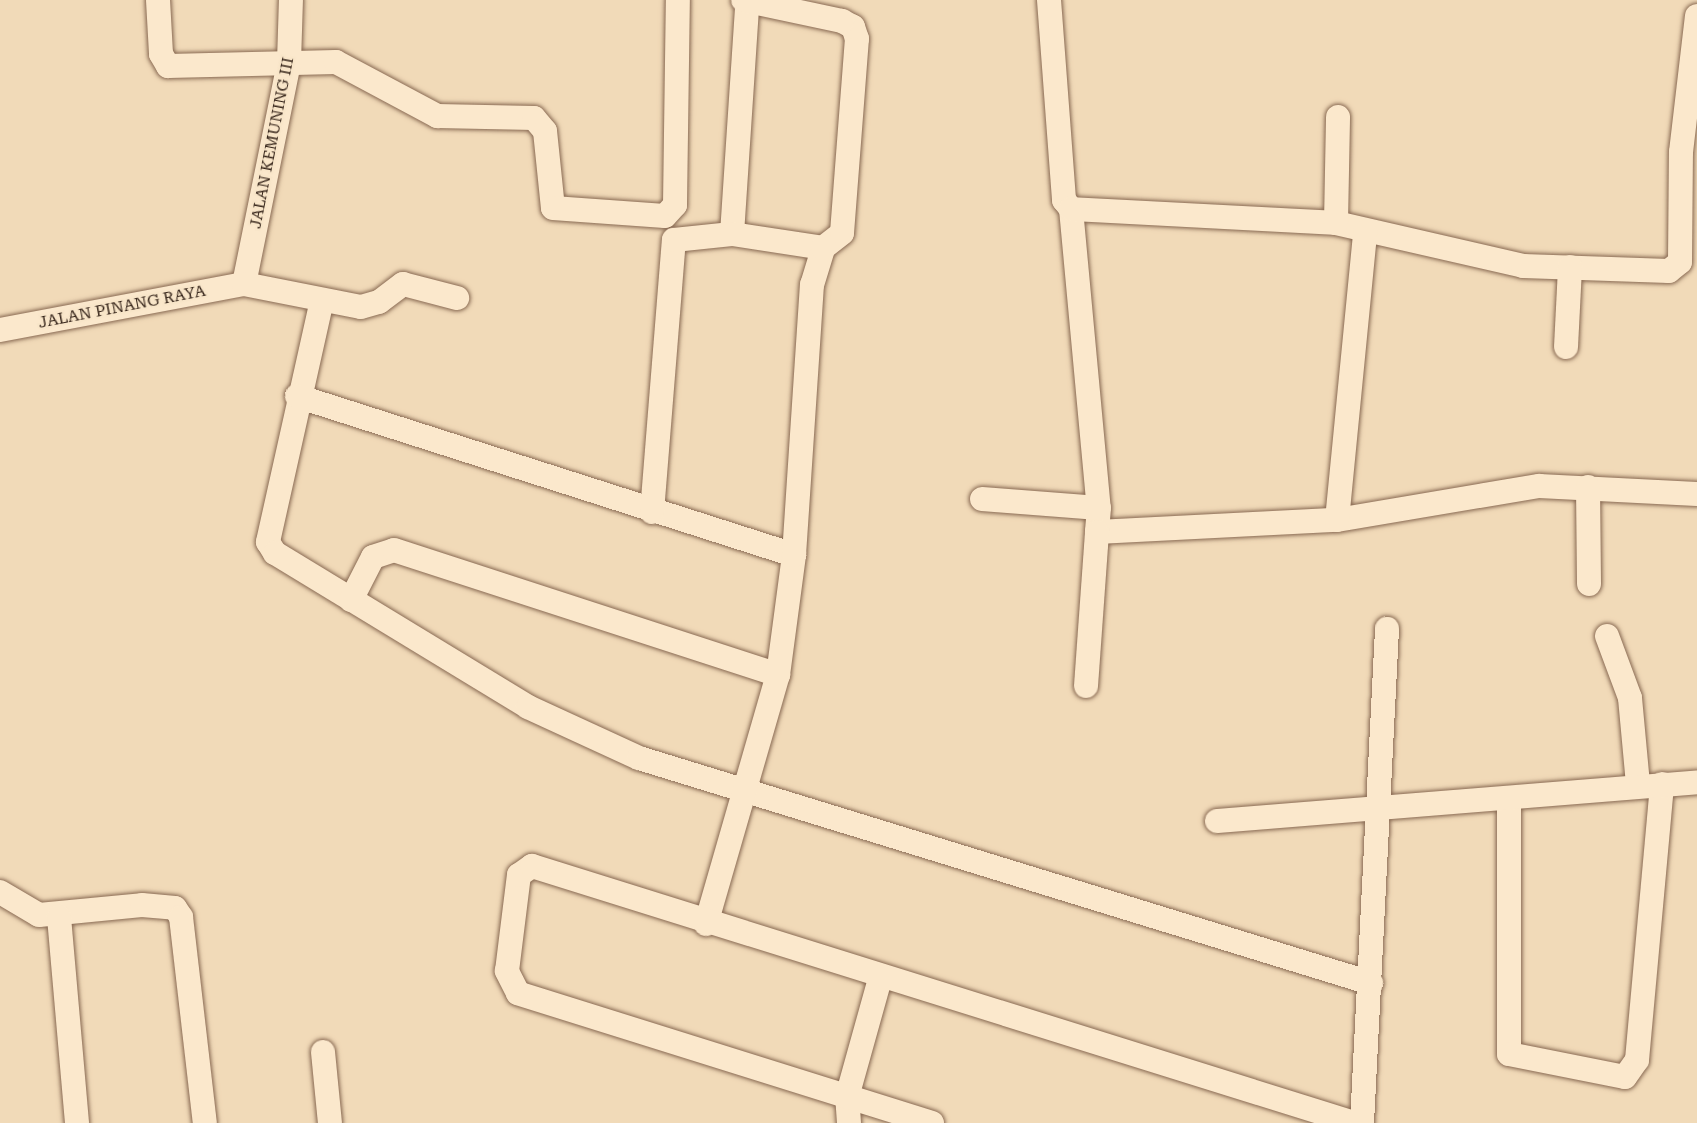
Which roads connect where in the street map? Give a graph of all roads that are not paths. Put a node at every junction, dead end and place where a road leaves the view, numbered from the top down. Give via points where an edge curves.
1 (158, 0) edge
2 (291, 0) edge
3 (678, 0) edge
4 (1049, 0) edge
5 (745, 5) edge
6 (1697, 16) edge
7 (289, 62) junction
8 (1338, 117) dead end
9 (1071, 209) junction
10 (1336, 223) junction
11 (1365, 232) junction
12 (732, 234) junction
13 (1688, 240) edge
14 (823, 248) junction
15 (1570, 267) junction
16 (244, 284) junction
17 (457, 298) dead end
18 (322, 300) junction
19 (0, 330) edge
20 (1566, 347) dead end
21 (297, 396) junction
22 (1588, 487) junction
23 (1697, 494) edge
24 (982, 499) dead end
25 (1099, 508) junction
26 (652, 512) junction
27 (1337, 520) junction
28 (1097, 532) junction
29 (794, 555) junction
30 (1588, 584) dead end
31 (351, 600) junction
32 (1387, 628) dead end
33 (1607, 636) dead end
34 (778, 675) junction
35 (1086, 686) dead end
36 (1697, 782) edge
37 (1662, 784) junction
38 (1638, 785) junction
39 (745, 792) junction
40 (1509, 801) junction
41 (1380, 806) junction
42 (1217, 821) dead end
43 (0, 892) edge
44 (59, 917) junction
45 (706, 924) junction
46 (880, 979) junction
47 (1371, 983) junction
48 (323, 1052) dead end
49 (847, 1097) junction
50 (77, 1123) edge
51 (205, 1123) edge
52 (330, 1123) edge
53 (849, 1123) edge
54 (932, 1123) edge
55 (1354, 1123) edge
56 (1362, 1123) edge

1 - 7 street via 161,54 168,66
2 - 7 street, JALAN KEMUNING III
3 - 7 street via 675,205 665,216 553,208 540,121 437,116 350,67
4 - 9 street via 1065,200
5 - 12 street
5 - 14 street via 842,21 855,30 845,216 842,233
6 - 13 street via 1681,152
7 - 16 street, JALAN KEMUNING III
8 - 10 street
9 - 10 street
9 - 25 street
10 - 11 street
11 - 15 street via 1523,266
11 - 27 street
12 - 14 street
12 - 26 street via 680,237 671,245
13 - 15 street via 1680,262 1672,270
14 - 29 street via 812,285
15 - 20 street
16 - 18 street
16 - 19 street, JALAN PINANG RAYA
17 - 18 street via 403,285 370,306
18 - 21 street
21 - 26 street
21 - 31 street via 268,542 275,553
22 - 23 street
22 - 27 street via 1497,492 1422,510
22 - 30 street
24 - 25 street
25 - 28 street
26 - 29 street
27 - 28 street
28 - 35 street
29 - 34 street
31 - 34 street via 373,557 394,550
31 - 39 street via 528,707 639,758
32 - 41 street
33 - 38 street via 1630,698
34 - 39 street
36 - 37 street
37 - 38 street
37 - 40 street via 1637,1059 1625,1077 1509,1054
38 - 40 street
39 - 45 street
39 - 47 street
40 - 41 street
41 - 42 street
41 - 47 street
43 - 44 street via 22,909
44 - 50 street
44 - 51 street via 142,905 175,908 180,917
45 - 46 street
45 - 49 street via 532,866 519,875 513,897 507,971 518,993
46 - 49 street
46 - 55 street
47 - 56 street
48 - 52 street
49 - 53 street
49 - 54 street

